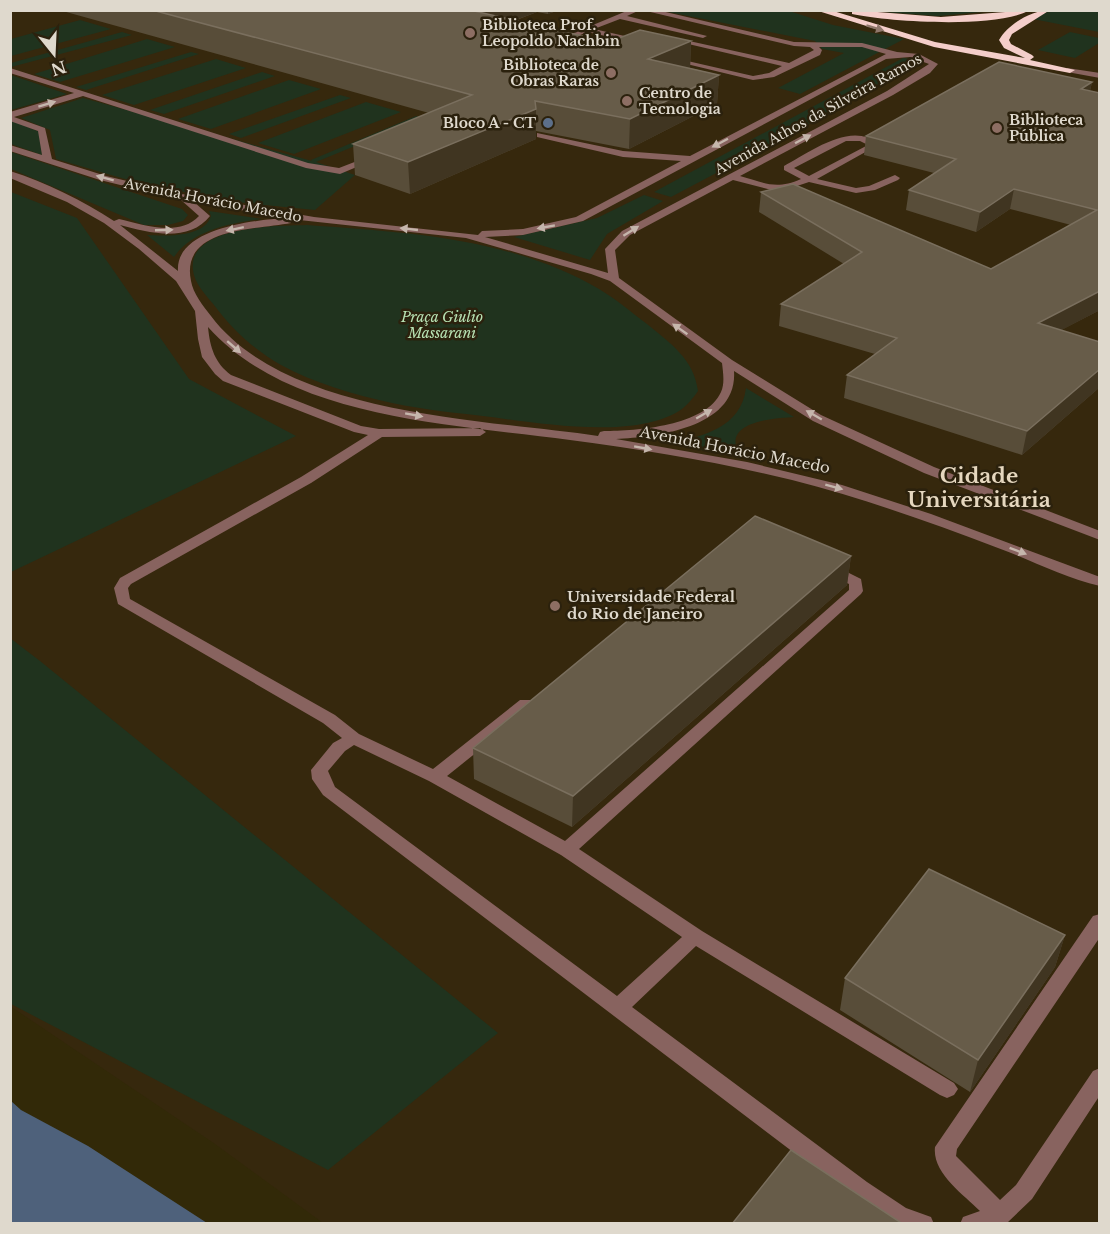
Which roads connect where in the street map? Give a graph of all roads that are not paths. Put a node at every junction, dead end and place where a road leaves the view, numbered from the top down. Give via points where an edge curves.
1 (637, 10) edge
2 (645, 10) edge
3 (819, 10) edge
4 (844, 10) edge
5 (1026, 10) edge
6 (1046, 10) edge
7 (621, 17) junction
8 (602, 24) junction
9 (624, 29) dead end
10 (587, 30) junction
11 (658, 36) edge
12 (713, 38) dead end
13 (598, 44) edge
14 (654, 45) edge
15 (813, 45) junction
16 (898, 55) junction
17 (794, 57) dead end
18 (665, 58) edge
19 (805, 59) junction
20 (791, 66) junction
21 (754, 68) dead end
22 (1100, 68) edge
23 (10, 70) edge
24 (1070, 70) junction
25 (776, 73) junction
26 (1089, 74) junction
27 (1100, 76) edge
28 (84, 93) junction
29 (10, 117) edge
30 (540, 135) edge
31 (10, 148) edge
32 (379, 156) edge
33 (689, 159) junction
34 (48, 161) junction
35 (10, 174) edge
36 (733, 177) junction
37 (895, 178) dead end
38 (809, 179) junction
39 (182, 197) junction
40 (107, 219) junction
41 (314, 220) junction
42 (467, 235) junction
43 (614, 279) junction
44 (186, 285) junction
45 (201, 311) junction
46 (728, 362) junction
47 (540, 432) junction
48 (379, 434) junction
49 (565, 435) junction
50 (1100, 536) edge
51 (816, 563) edge
52 (1100, 582) edge
53 (537, 696) edge
54 (353, 738) junction
55 (435, 777) junction
56 (567, 850) junction
57 (1096, 933) edge
58 (695, 936) junction
59 (618, 1008) junction
60 (1100, 1077) edge
61 (947, 1089) dead end
62 (1000, 1215) junction
63 (923, 1224) edge
64 (970, 1224) edge

1 - 7 street
2 - 15 street
3 -> 24 highway via 934,44
4 - 5 highway via 946,19
6 - 24 highway via 1008,32 1004,40 1017,52
7 - 8 street
7 - 12 street
8 - 9 street
8 - 10 street
10 - 13 street via 572,37
10 - 14 street
11 - 20 street
15 - 16 street via 868,45
15 - 19 street via 817,53
16 -> 33 street, Avenida Athos da Silveira Ramos via 884,57
36 -> 16 street, Avenida Athos da Silveira Ramos via 890,93 934,64 919,56
17 - 19 street
18 - 25 street via 753,78
19 - 20 street
20 - 25 street
21 - 25 street
22 - 26 street
23 - 28 street
24 - 26 street
26 - 27 street
29 -> 28 street
28 - 32 street via 306,165 340,171
29 - 34 street via 42,130
30 - 33 street via 623,154
31 - 34 street, Avenida Horácio Macedo
33 -> 42 street, Avenida Athos da Silveira Ramos via 579,219 523,232
39 -> 34 street, Avenida Horácio Macedo
35 - 40 street
36 - 38 street via 780,189
43 -> 36 street, Avenida Athos da Silveira Ramos via 610,249 616,241
37 - 38 street via 873,188 852,191
38 - 38 street via 871,147 873,142 844,138 788,166 789,171
40 -> 39 street via 160,231 202,221 205,216 201,210
39 - 41 street, Avenida Horácio Macedo
40 - 44 street via 135,238
42 -> 41 street
41 -> 44 street via 252,225 205,239 191,249 183,263
42 - 43 street
46 -> 43 street
44 - 45 street
45 -> 47 street via 236,350 260,366 336,397 434,419
45 - 48 street via 204,349 219,372 337,422
49 -> 46 street via 635,433 696,418 719,405 726,394
50 -> 46 street via 940,474 827,423
47 - 48 street
47 - 49 street
48 - 54 street via 306,480 125,581 120,594 129,606 329,719
49 -> 52 street, Avenida Horácio Macedo via 748,466 833,486 891,503
51 - 56 street via 856,582 856,591
53 - 55 street
54 - 55 street
54 - 59 street via 339,747 319,770 329,791
55 - 56 street
56 - 58 street
57 - 62 street via 946,1147 945,1157 951,1167
58 - 59 street
58 - 61 street
59 - 63 street via 859,1189 899,1216
60 - 62 street via 1024,1192
62 - 64 street

